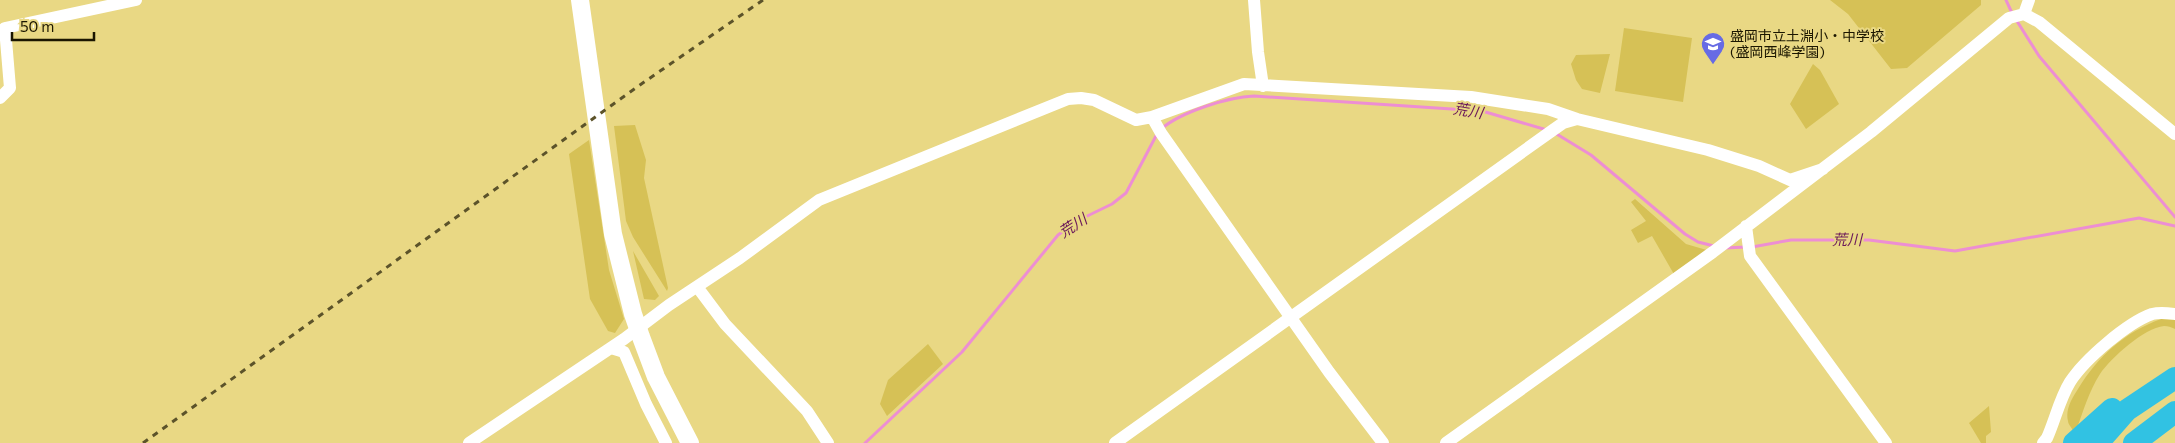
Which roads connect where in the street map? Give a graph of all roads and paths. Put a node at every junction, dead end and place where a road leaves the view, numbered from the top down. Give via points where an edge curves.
1 (136, 0) edge
2 (580, 0) edge
3 (1254, 0) edge
4 (2029, 0) edge
5 (2023, 15) junction
6 (1262, 86) junction
7 (0, 98) edge
8 (1577, 119) junction
9 (1157, 126) junction
10 (2175, 134) edge
11 (1823, 169) junction
12 (1746, 226) junction
13 (698, 288) junction
14 (2175, 314) edge
15 (1290, 318) junction
16 (611, 348) junction
17 (2173, 385) edge
18 (2175, 407) edge
19 (2175, 412) edge
20 (2146, 415) junction
21 (470, 443) edge
22 (666, 443) edge
23 (690, 443) edge
24 (828, 443) edge
25 (1115, 443) edge
26 (1383, 443) edge
27 (1446, 443) edge
28 (1886, 443) edge
29 (2043, 443) edge
30 (2074, 443) edge
31 (2098, 443) edge
32 (2112, 443) edge
33 (2134, 443) edge

1 - 7 street via 4,28 10,88
2 - 23 street via 612,234 641,338
3 - 6 street
4 - 5 street
5 - 10 street via 2039,22
5 - 11 street via 2009,18
6 - 8 street via 1471,97 1548,109
6 - 9 street via 1244,84
8 - 11 street via 1708,150 1790,180
8 - 15 street via 1563,123
9 - 13 street via 1094,100 1081,98 1060,102 818,200
9 - 15 street
11 - 12 street
12 - 27 street
12 - 28 street via 1750,256
13 - 16 street
13 - 24 street via 725,324 807,411
14 - 29 street via 2152,314 2132,324 2101,348 2070,382
15 - 25 street
15 - 26 street
16 - 21 street
16 - 22 street via 624,352
17 - 20 highway
18 - 20 highway
19 - 20 highway
20 - 30 highway via 2121,403
20 - 31 highway via 2127,410
20 - 32 highway via 2125,428
20 - 33 highway

